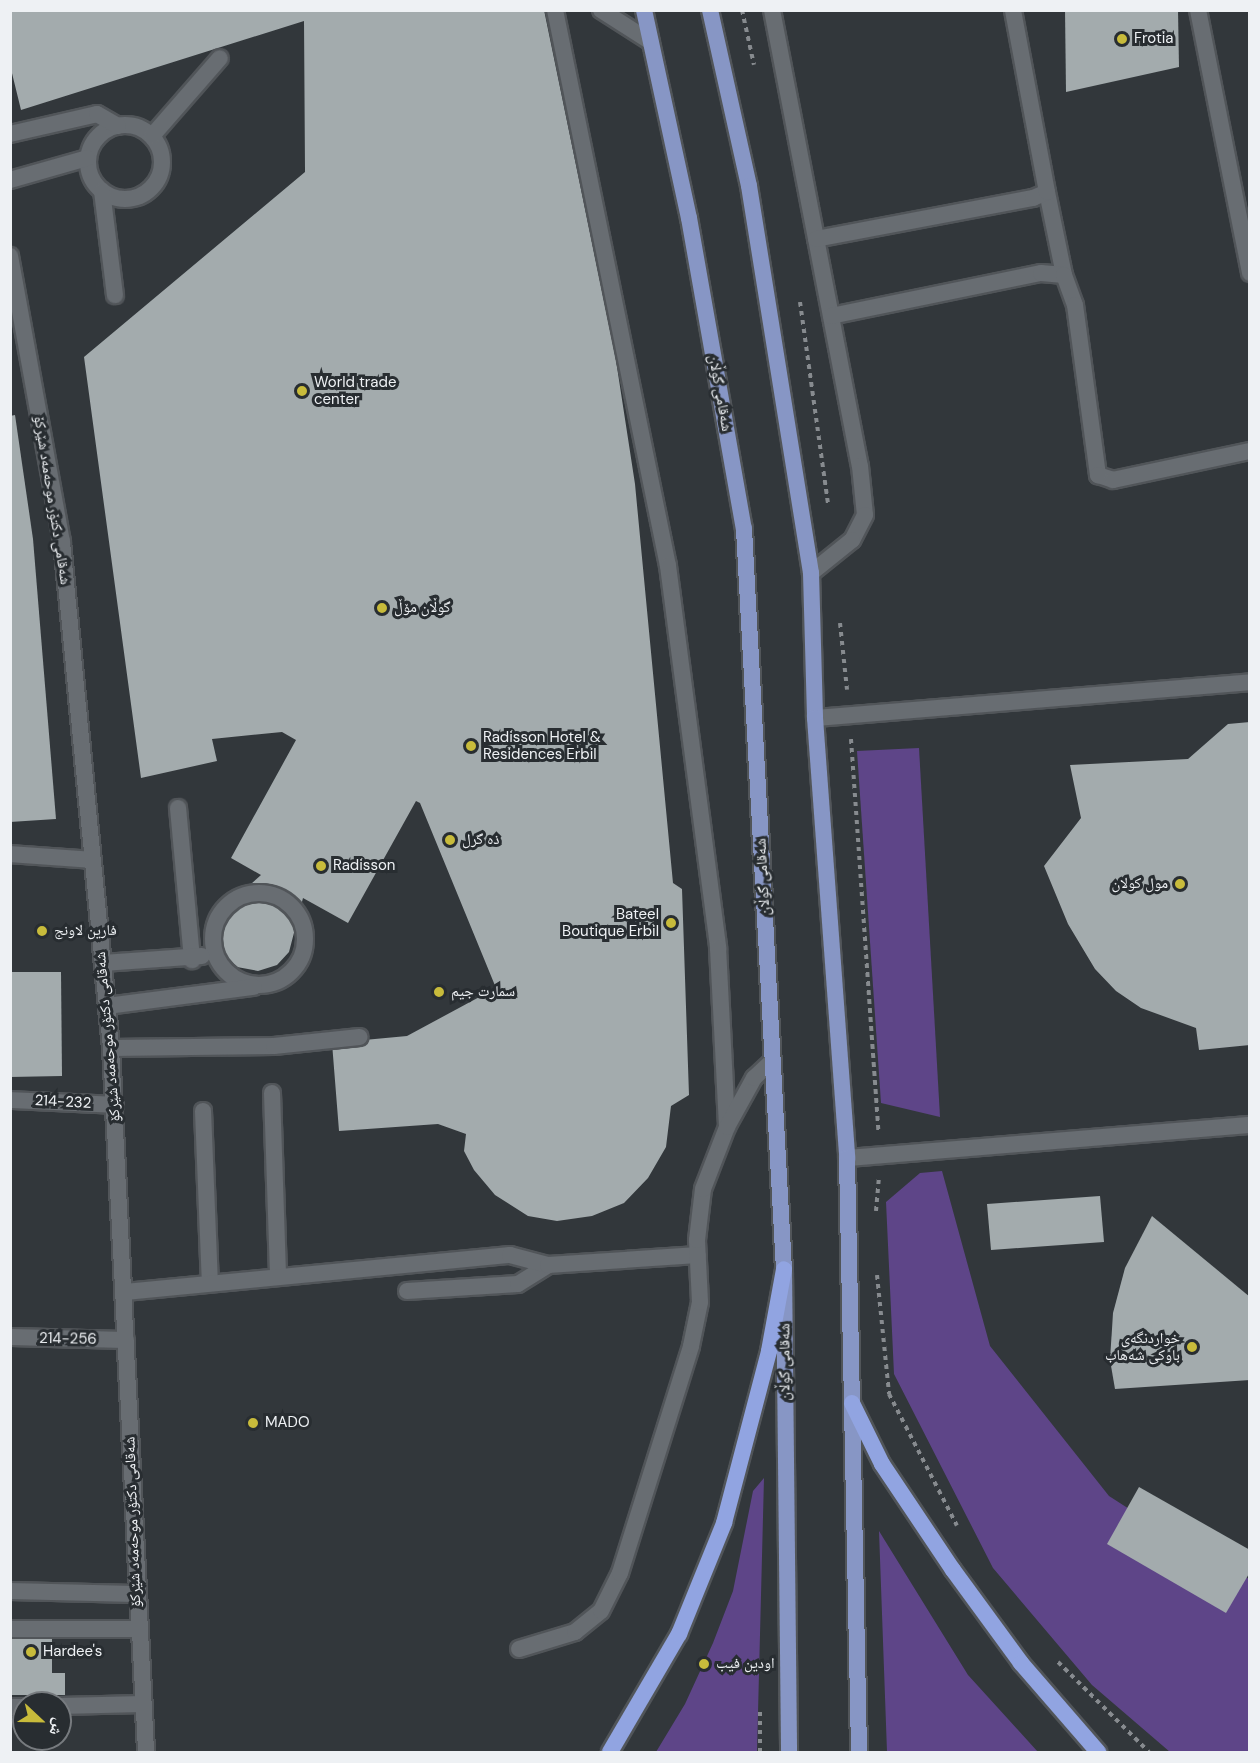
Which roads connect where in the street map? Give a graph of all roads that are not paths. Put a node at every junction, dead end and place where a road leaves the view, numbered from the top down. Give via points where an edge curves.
1 (555, 10) edge
2 (601, 10) edge
3 (644, 10) edge
4 (710, 10) edge
5 (772, 10) edge
6 (1013, 10) edge
7 (1198, 10) edge
8 (651, 42) junction
9 (220, 58) dead end
10 (118, 126) junction
11 (10, 134) edge
12 (152, 136) junction
13 (87, 158) junction
14 (10, 180) edge
15 (102, 191) junction
16 (1047, 192) junction
17 (816, 239) junction
18 (10, 256) edge
19 (1250, 273) edge
20 (1064, 275) junction
21 (115, 295) dead end
22 (831, 315) junction
23 (1250, 451) edge
24 (811, 573) junction
25 (1250, 682) edge
26 (815, 718) junction
27 (178, 808) dead end
28 (10, 854) edge
29 (93, 860) junction
30 (213, 950) junction
31 (192, 960) junction
32 (103, 963) junction
33 (272, 984) junction
34 (107, 1006) junction
35 (360, 1037) dead end
36 (111, 1048) junction
37 (773, 1060) junction
38 (272, 1093) dead end
39 (10, 1100) edge
40 (115, 1105) junction
41 (203, 1111) dead end
42 (1250, 1125) edge
43 (727, 1127) junction
44 (847, 1158) junction
45 (698, 1255) junction
46 (548, 1265) junction
47 (784, 1269) junction
48 (278, 1277) junction
49 (210, 1283) junction
50 (407, 1291) dead end
51 (125, 1292) junction
52 (10, 1337) edge
53 (126, 1340) junction
54 (852, 1403) junction
55 (10, 1591) edge
56 (135, 1594) junction
57 (10, 1629) edge
58 (138, 1629) junction
59 (519, 1649) dead end
60 (142, 1704) junction
61 (72, 1706) edge
62 (146, 1752) edge
63 (610, 1752) edge
64 (789, 1752) edge
65 (859, 1752) edge
66 (1098, 1752) edge

1 - 43 street via 668,566 718,948
2 - 8 street
3 - 8 main road, شەقامی گوڵان
4 - 24 main road via 749,186
5 - 17 street
6 - 16 street
7 - 19 street
8 - 37 main road, شەقامی گوڵان via 689,218 744,529
9 - 12 street
10 - 11 street via 97,114
10 - 12 street via 142,129
10 - 13 street via 98,138
12 - 15 street via 162,158 156,182 137,197 113,197
13 - 14 street
13 - 15 street via 94,182
15 - 21 street
16 - 17 street via 1033,198
16 - 20 street
17 - 22 street
18 - 29 street, شەقامی دکتۆر موحەمەد شێرکۆ via 62,542
20 - 22 street via 1041,273
20 - 23 street via 1075,305 1098,475 1113,480
22 - 24 street via 865,515 852,540
24 - 26 main road
25 - 26 street
26 - 44 main road
27 - 31 street
28 - 29 street
29 - 32 street, شەقامی دکتۆر موحەمەد شێرکۆ
30 - 31 street
30 - 33 street via 219,964 242,983
30 - 33 street via 216,921 234,899 262,892 276,895 298,914 306,941 296,968
31 - 32 street
32 - 34 street, شەقامی دکتۆر موحەمەد شێرکۆ
33 - 34 street
34 - 36 street, شەقامی دکتۆر موحەمەد شێرکۆ
35 - 36 street via 274,1046
36 - 40 street, شەقامی دکتۆر موحەمەد شێرکۆ
37 - 43 street via 754,1078
37 - 47 main road, شەقامی گوڵان
38 - 48 street
39 - 40 street, 214-232
40 - 51 street, شەقامی دکتۆر موحەمەد شێرکۆ
41 - 49 street
42 - 44 street
43 - 45 street via 703,1189
44 - 54 main road
45 - 46 street
45 - 59 street via 700,1302 691,1346 620,1573 601,1611 575,1632
46 - 48 street via 510,1255
46 - 50 street via 518,1284
47 - 63 highway via 769,1351 724,1524 679,1634
47 - 64 main road, شەقامی گوڵان
48 - 49 street
49 - 51 street
51 - 53 street, شەقامی دکتۆر موحەمەد شێرکۆ
52 - 53 street, 214-256
53 - 56 street, شەقامی دکتۆر موحەمەد شێرکۆ
54 - 65 main road
54 - 66 highway via 882,1464 953,1570 1021,1663
55 - 56 street
56 - 58 street, شەقامی دکتۆر موحەمەد شێرکۆ
57 - 58 street
58 - 60 street, شەقامی دکتۆر موحەمەد شێرکۆ
60 - 61 street
60 - 62 street, شەقامی دکتۆر موحەمەد شێرکۆ

